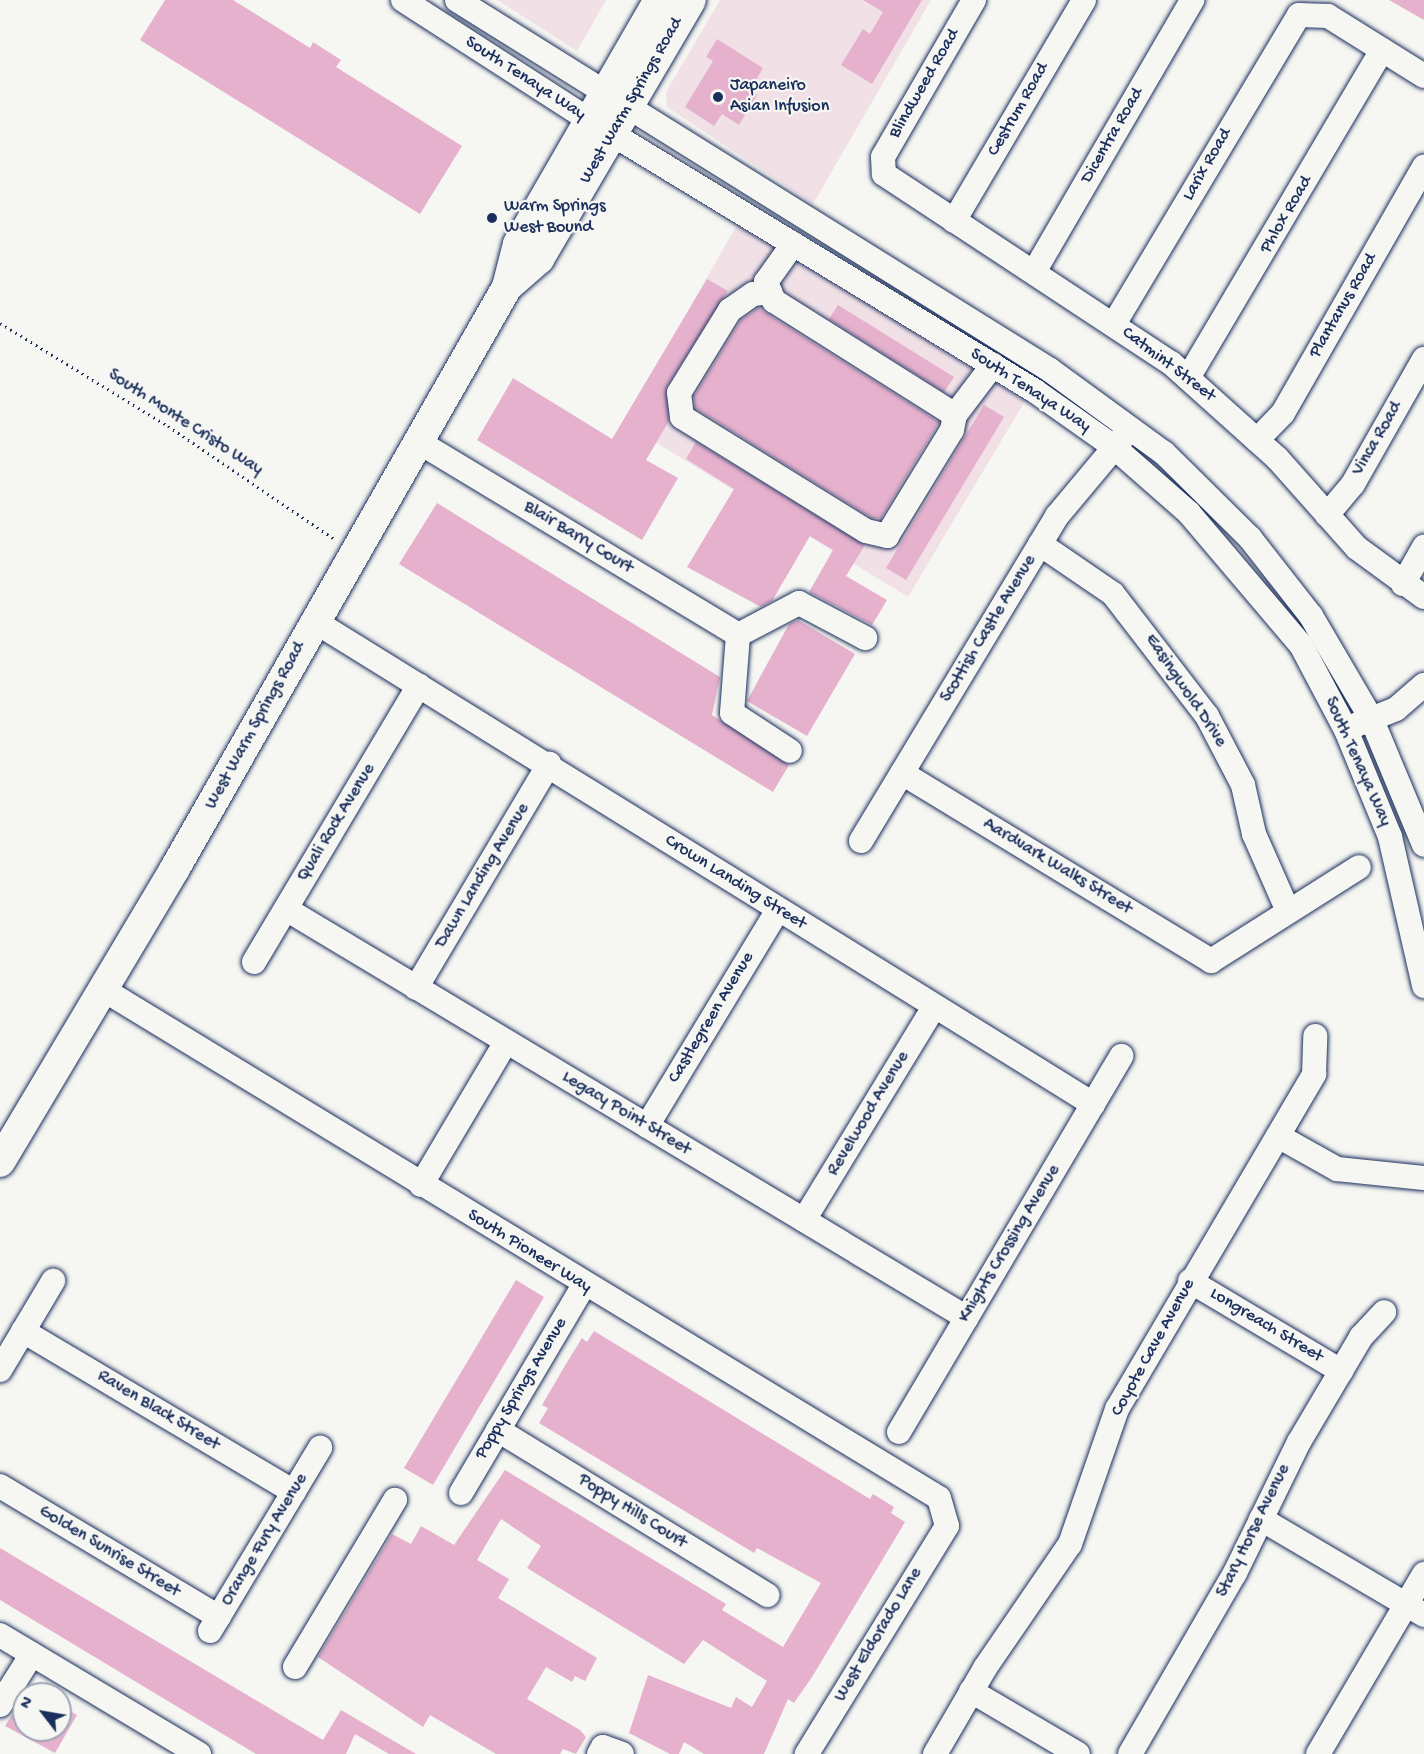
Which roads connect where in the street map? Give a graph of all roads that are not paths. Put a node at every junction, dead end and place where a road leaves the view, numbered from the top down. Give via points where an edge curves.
1 (403, 0) edge
2 (457, 0) edge
3 (659, 0) edge
4 (691, 0) edge
5 (974, 0) edge
6 (1084, 0) edge
7 (1192, 0) edge
8 (1382, 50) junction
9 (1424, 76) edge
10 (608, 115) junction
11 (1424, 167) edge
12 (881, 170) joint
13 (954, 221) junction
14 (793, 244) junction
15 (1034, 272) junction
16 (770, 292) junction
17 (1114, 324) junction
18 (1424, 359) edge
19 (993, 365) junction
20 (1188, 378) junction
21 (955, 415) junction
22 (1132, 427) junction
23 (1257, 440) junction
24 (417, 441) junction
25 (1114, 447) junction
26 (1327, 515) junction
27 (1040, 544) junction
28 (1424, 547) edge
29 (1403, 584) junction
30 (1424, 597) edge
31 (314, 621) junction
32 (738, 635) junction
33 (865, 638) dead end
34 (419, 685) junction
35 (1424, 685) edge
36 (1372, 720) junction
37 (1346, 730) junction
38 (790, 751) dead end
39 (549, 764) junction
40 (902, 773) junction
41 (861, 841) dead end
42 (1424, 845) edge
43 (1359, 867) dead end
44 (286, 909) junction
45 (778, 910) junction
46 (1288, 911) junction
47 (254, 962) dead end
48 (1424, 986) edge
49 (416, 988) junction
50 (104, 990) junction
51 (934, 1007) junction
52 (1315, 1036) dead end
53 (506, 1042) junction
54 (1121, 1056) dead end
55 (1093, 1104) junction
56 (647, 1126) junction
57 (1278, 1136) junction
58 (0, 1162) edge
59 (1424, 1178) edge
60 (421, 1185) junction
61 (804, 1221) junction
62 (53, 1281) dead end
63 (1190, 1281) junction
64 (584, 1285) junction
65 (1384, 1312) dead end
66 (967, 1318) junction
67 (23, 1331) junction
68 (0, 1370) edge
69 (1341, 1371) junction
70 (498, 1430) junction
71 (899, 1432) dead end
72 (320, 1448) dead end
73 (0, 1486) edge
74 (294, 1492) junction
75 (461, 1493) dead end
76 (395, 1500) dead end
77 (947, 1516) joint
78 (1261, 1519) junction
79 (1424, 1574) edge
80 (767, 1595) dead end
81 (1415, 1610) edge
82 (214, 1624) joint
83 (0, 1635) edge
84 (32, 1654) junction
85 (296, 1667) dead end
86 (971, 1691) junction
87 (0, 1706) edge
88 (199, 1754) edge
89 (599, 1754) edge
90 (622, 1754) edge
91 (807, 1754) edge
92 (935, 1754) edge
93 (1078, 1754) edge
94 (1130, 1754) edge
95 (1318, 1754) edge

1 - 10 street, South Tenaya Way
2 - 10 street, South Tenaya Way
3 - 10 main road, West Warm Springs Road
4 - 10 main road, West Warm Springs Road
5 - 12 street, Blindweed Road
6 - 13 street, Cestrum Road
7 - 15 street, Dicentra Road
8 - 9 street
8 - 17 street, Larix Road via 1328,16 1307,11 1283,34
8 - 20 street, Phlox Road
10 - 14 street, South Tenaya Way
10 - 22 street, South Tenaya Way via 1050,370
10 - 24 main road, West Warm Springs Road via 539,259 507,287
11 - 23 street, Plantanus Road via 1283,413
12 - 13 street, Catmint Street
13 - 15 street, Catmint Street
14 - 16 street via 766,282
14 - 19 street, South Tenaya Way
15 - 17 street, Catmint Street
16 - 21 street via 774,301 819,332
16 - 21 street via 753,294 730,310 679,393 682,417 866,531 887,537 952,430
17 - 20 street, Catmint Street
18 - 26 street, Vinca Road via 1353,484
19 - 21 street
19 - 25 street, South Tenaya Way
20 - 23 street, Catmint Street
22 - 25 street, Scottish Castle Avenue
22 - 36 street, South Tenaya Way via 1209,494 1276,569
23 - 26 street, Catmint Street
24 - 31 main road, West Warm Springs Road
24 - 32 street, Blair Barry Court
25 - 27 street, Scottish Castle Avenue via 1071,496
25 - 37 street, South Tenaya Way via 1189,513 1254,586 1301,645
26 - 29 street, Catmint Street
27 - 40 street, Scottish Castle Avenue
27 - 46 street, Easingwold Drive via 1113,594 1207,716 1243,785 1254,834
28 - 29 street
29 - 30 street, Catmint Street
31 - 34 street, Crown Landing Street
31 - 50 main road, West Warm Springs Road
32 - 33 street via 799,603
32 - 38 street via 732,713
34 - 39 street, Crown Landing Street
34 - 44 street, Quali Rock Avenue
35 - 36 street via 1396,709
36 - 37 street
36 - 42 street, South Tenaya Way
37 - 48 street, South Tenaya Way via 1397,860
39 - 45 street, Crown Landing Street
39 - 49 street, Dawn Landing Avenue
40 - 41 street, Scottish Castle Avenue
40 - 46 street, Aardvark Walks Street via 1211,961 1223,959
43 - 46 street
44 - 47 street, Quali Rock Avenue
44 - 49 street, Legacy Point Street
45 - 51 street, Crown Landing Street
45 - 56 street, Castlegreen Avenue
49 - 53 street, Legacy Point Street
50 - 58 main road, West Warm Springs Road
50 - 60 street, South Pioneer Way
51 - 55 street, Crown Landing Street
51 - 61 street, Revelwood Avenue
52 - 57 street, Coyote Cave Avenue via 1314,1074
53 - 56 street, Legacy Point Street
53 - 60 street
54 - 55 street, Knights Crossing Avenue
55 - 66 street, Knights Crossing Avenue
56 - 61 street, Legacy Point Street
57 - 59 street via 1337,1169
57 - 63 street, Coyote Cave Avenue
60 - 64 street, South Pioneer Way
61 - 66 street, Legacy Point Street
62 - 67 street
63 - 69 street, Longreach Street
63 - 86 street, Coyote Cave Avenue via 1118,1409 1070,1544
64 - 70 street, Poppy Springs Avenue
64 - 77 street, South Pioneer Way via 939,1498
65 - 69 street, Stary Horse Avenue
66 - 71 street, Knights Crossing Avenue
67 - 68 street
67 - 74 street, Raven Black Street
69 - 78 street, Stary Horse Avenue
70 - 75 street, Poppy Springs Avenue
70 - 80 street, Poppy Hills Court
72 - 74 street, Orange Fury Avenue
73 - 82 street, Golden Sunrise Street
74 - 82 street, Orange Fury Avenue
76 - 85 street
77 - 91 street, West Eldorado Lane via 946,1526
78 - 81 street
78 - 94 street, Stary Horse Avenue
79 - 81 street
81 - 95 street
83 - 84 street
84 - 87 street
84 - 88 street
86 - 92 street, Coyote Cave Avenue
86 - 93 street
89 - 90 street via 603,1747

